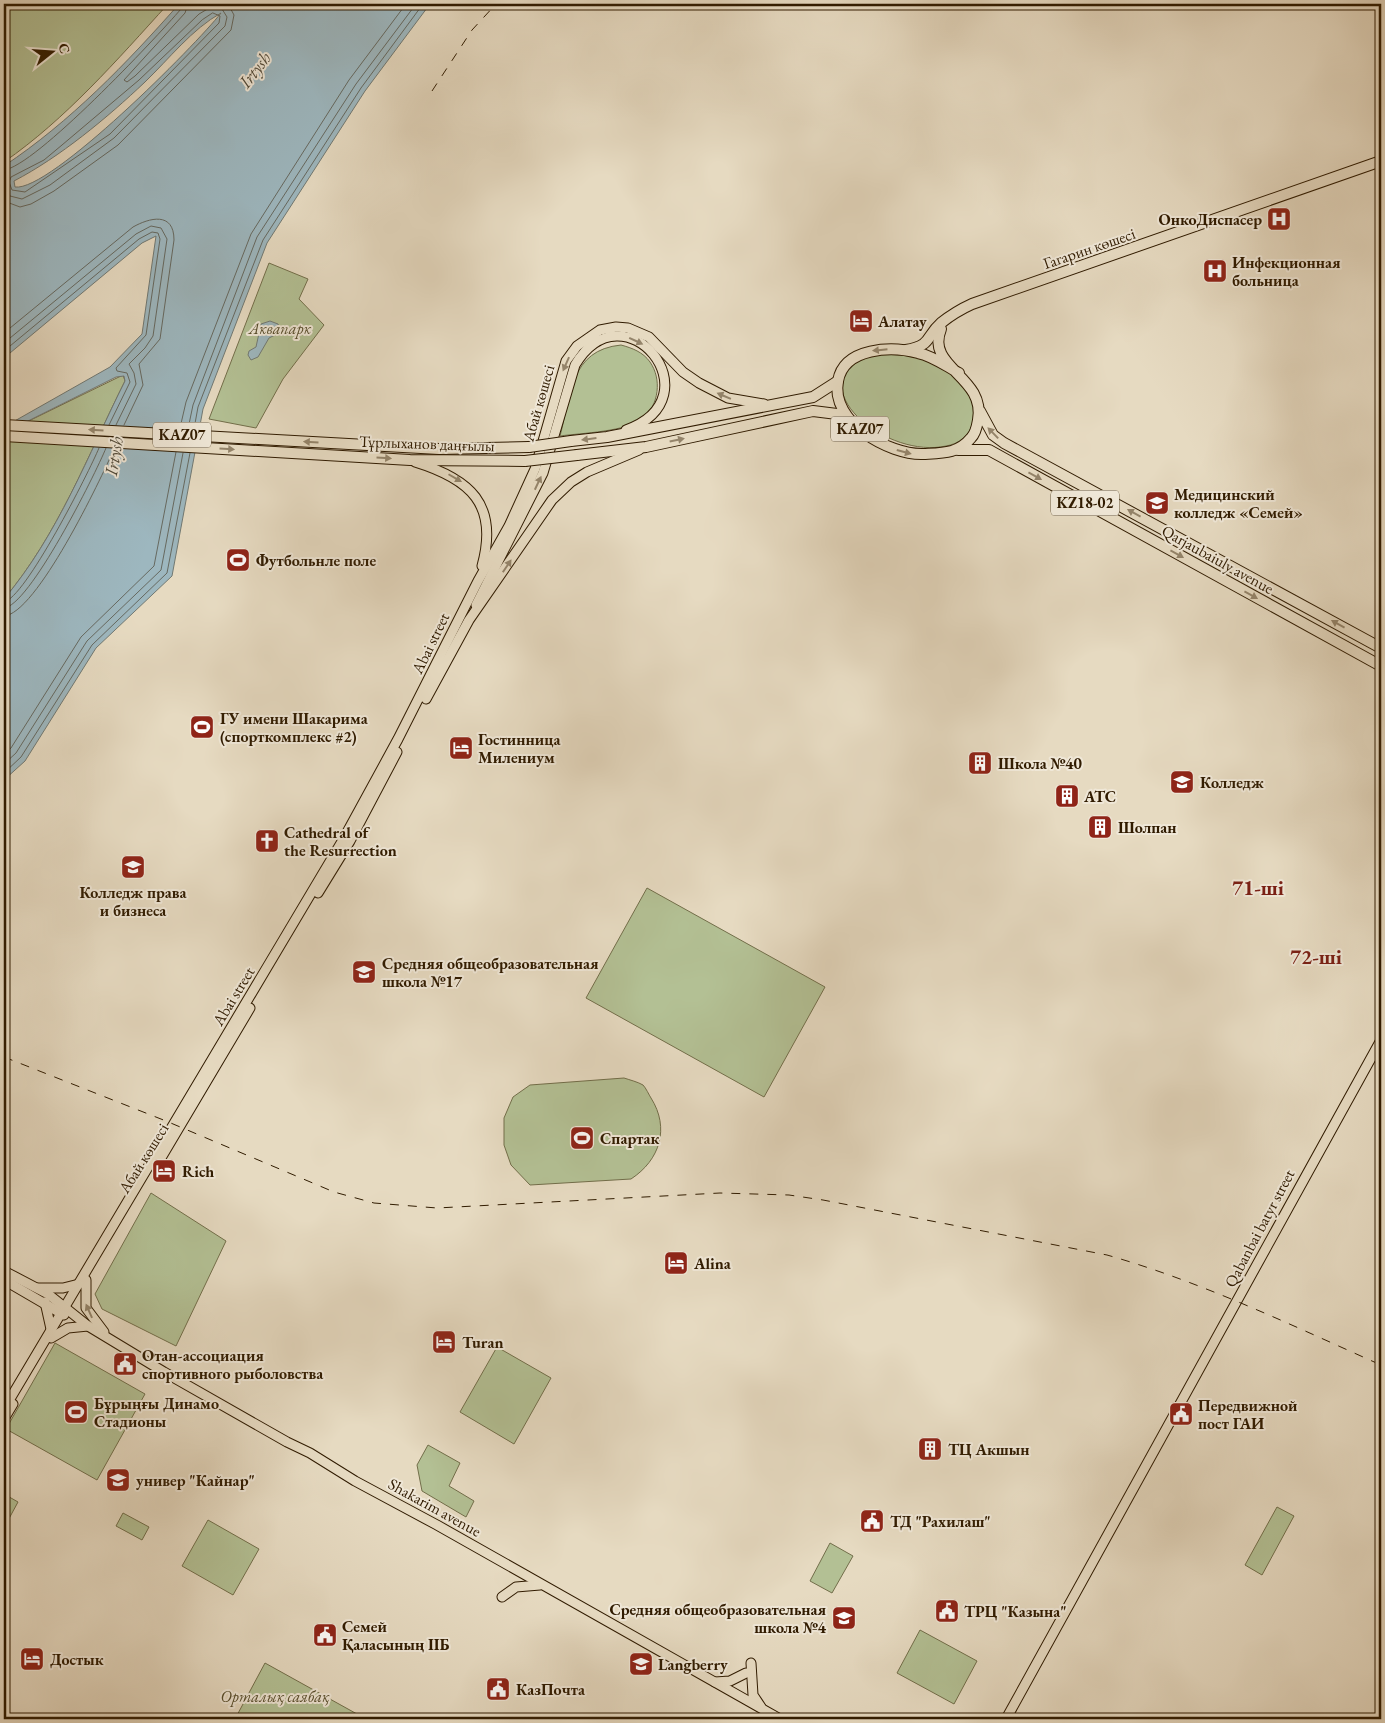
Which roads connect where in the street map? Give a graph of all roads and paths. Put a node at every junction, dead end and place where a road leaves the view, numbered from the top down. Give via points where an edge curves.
1 (1381, 161) edge
2 (950, 316) junction
3 (906, 350) junction
4 (959, 373) junction
5 (838, 381) junction
6 (789, 403) junction
7 (980, 411) junction
8 (845, 415) junction
9 (4, 425) edge
10 (4, 436) edge
11 (607, 437) junction
12 (646, 447) junction
13 (958, 450) junction
14 (410, 460) junction
15 (478, 581) junction
16 (469, 620) junction
17 (1381, 648) edge
18 (1381, 666) edge
19 (1381, 1040) edge
20 (4, 1271) edge
21 (4, 1280) edge
22 (82, 1282) junction
23 (37, 1288) junction
24 (45, 1302) junction
25 (64, 1310) junction
26 (88, 1326) junction
27 (51, 1333) junction
28 (107, 1337) junction
29 (4, 1409) edge
30 (4, 1420) edge
31 (540, 1585) junction
32 (502, 1597) dead end
33 (751, 1663) dead end
34 (746, 1673) dead end
35 (714, 1682) junction
36 (765, 1711) junction
37 (780, 1719) edge
38 (1006, 1719) edge

1 - 2 highway, Гагарин көшесі / KAZ07 via 972,304
2 - 3 highway, KAZ07 via 924,345
2 - 4 highway, KAZ07 via 937,345 941,356
3 - 4 highway, KAZ07 via 920,353
3 -> 5 highway, KAZ07 via 881,349 861,354 845,365
4 - 7 highway, KAZ07 via 976,397
5 - 6 highway, Тұрлыханов даңғылы / KAZ07 via 813,397
5 - 8 highway, KAZ07 via 838,398
6 - 11 highway, Тұрлыханов даңғылы / KAZ07
6 -> 15 main road, Абай көшесі via 757,404 728,398 683,372 649,336 639,330 616,327 600,330 577,346 566,361 535,470
7 - 13 highway via 972,438
17 -> 7 highway, Qarjaubaiuly avenue / KZ18-02 via 1004,443 993,435
12 -> 8 highway, Тұрлыханов даңғылы / KAZ07 via 813,411
8 -> 13 highway, KAZ07 via 879,443 902,452 947,453
11 -> 9 highway, Тұрлыханов даңғылы / KAZ07, bridge via 529,447 439,449
10 -> 14 highway, Тұрлыханов даңғылы / KAZ07
16 -> 11 main road, Абай көшесі via 543,473 575,365 592,344 610,336 625,337 637,340 650,350 662,366 664,397 650,416 636,426
12 - 14 highway, Тұрлыханов даңғылы / KAZ07, bridge via 525,461
16 -> 12 main road via 552,500 587,472
13 -> 18 highway, Qarjaubaiuly avenue / KZ18-02 via 989,450
14 -> 15 main road via 441,470 465,484 480,502 487,532 486,552
15 - 22 main road, Abai street via 344,838
16 - 22 main road, Abai street via 350,842 183,1122
19 - 38 main road, Qabanbai batyr street
20 - 23 main road, Shakarim avenue
21 - 24 main road, Shakarim avenue
22 - 23 main road via 63,1288
22 - 25 main road, Abai street
28 -> 22 main road via 86,1308
23 - 25 main road, Shakarim avenue
24 - 25 main road, Shakarim avenue
24 - 27 main road
25 - 26 main road, Shakarim avenue
25 - 27 main road, Abai street
26 - 27 main road
26 - 28 main road, Shakarim avenue
27 - 29 main road, Abai street
27 - 30 main road, Abai street
28 - 31 main road, Shakarim avenue
31 - 32 main road via 516,1587
31 - 35 main road, Shakarim avenue
33 - 36 main road via 753,1695
34 - 35 main road via 730,1681
35 - 36 main road, Shakarim avenue
36 - 37 main road, Shakarim avenue

